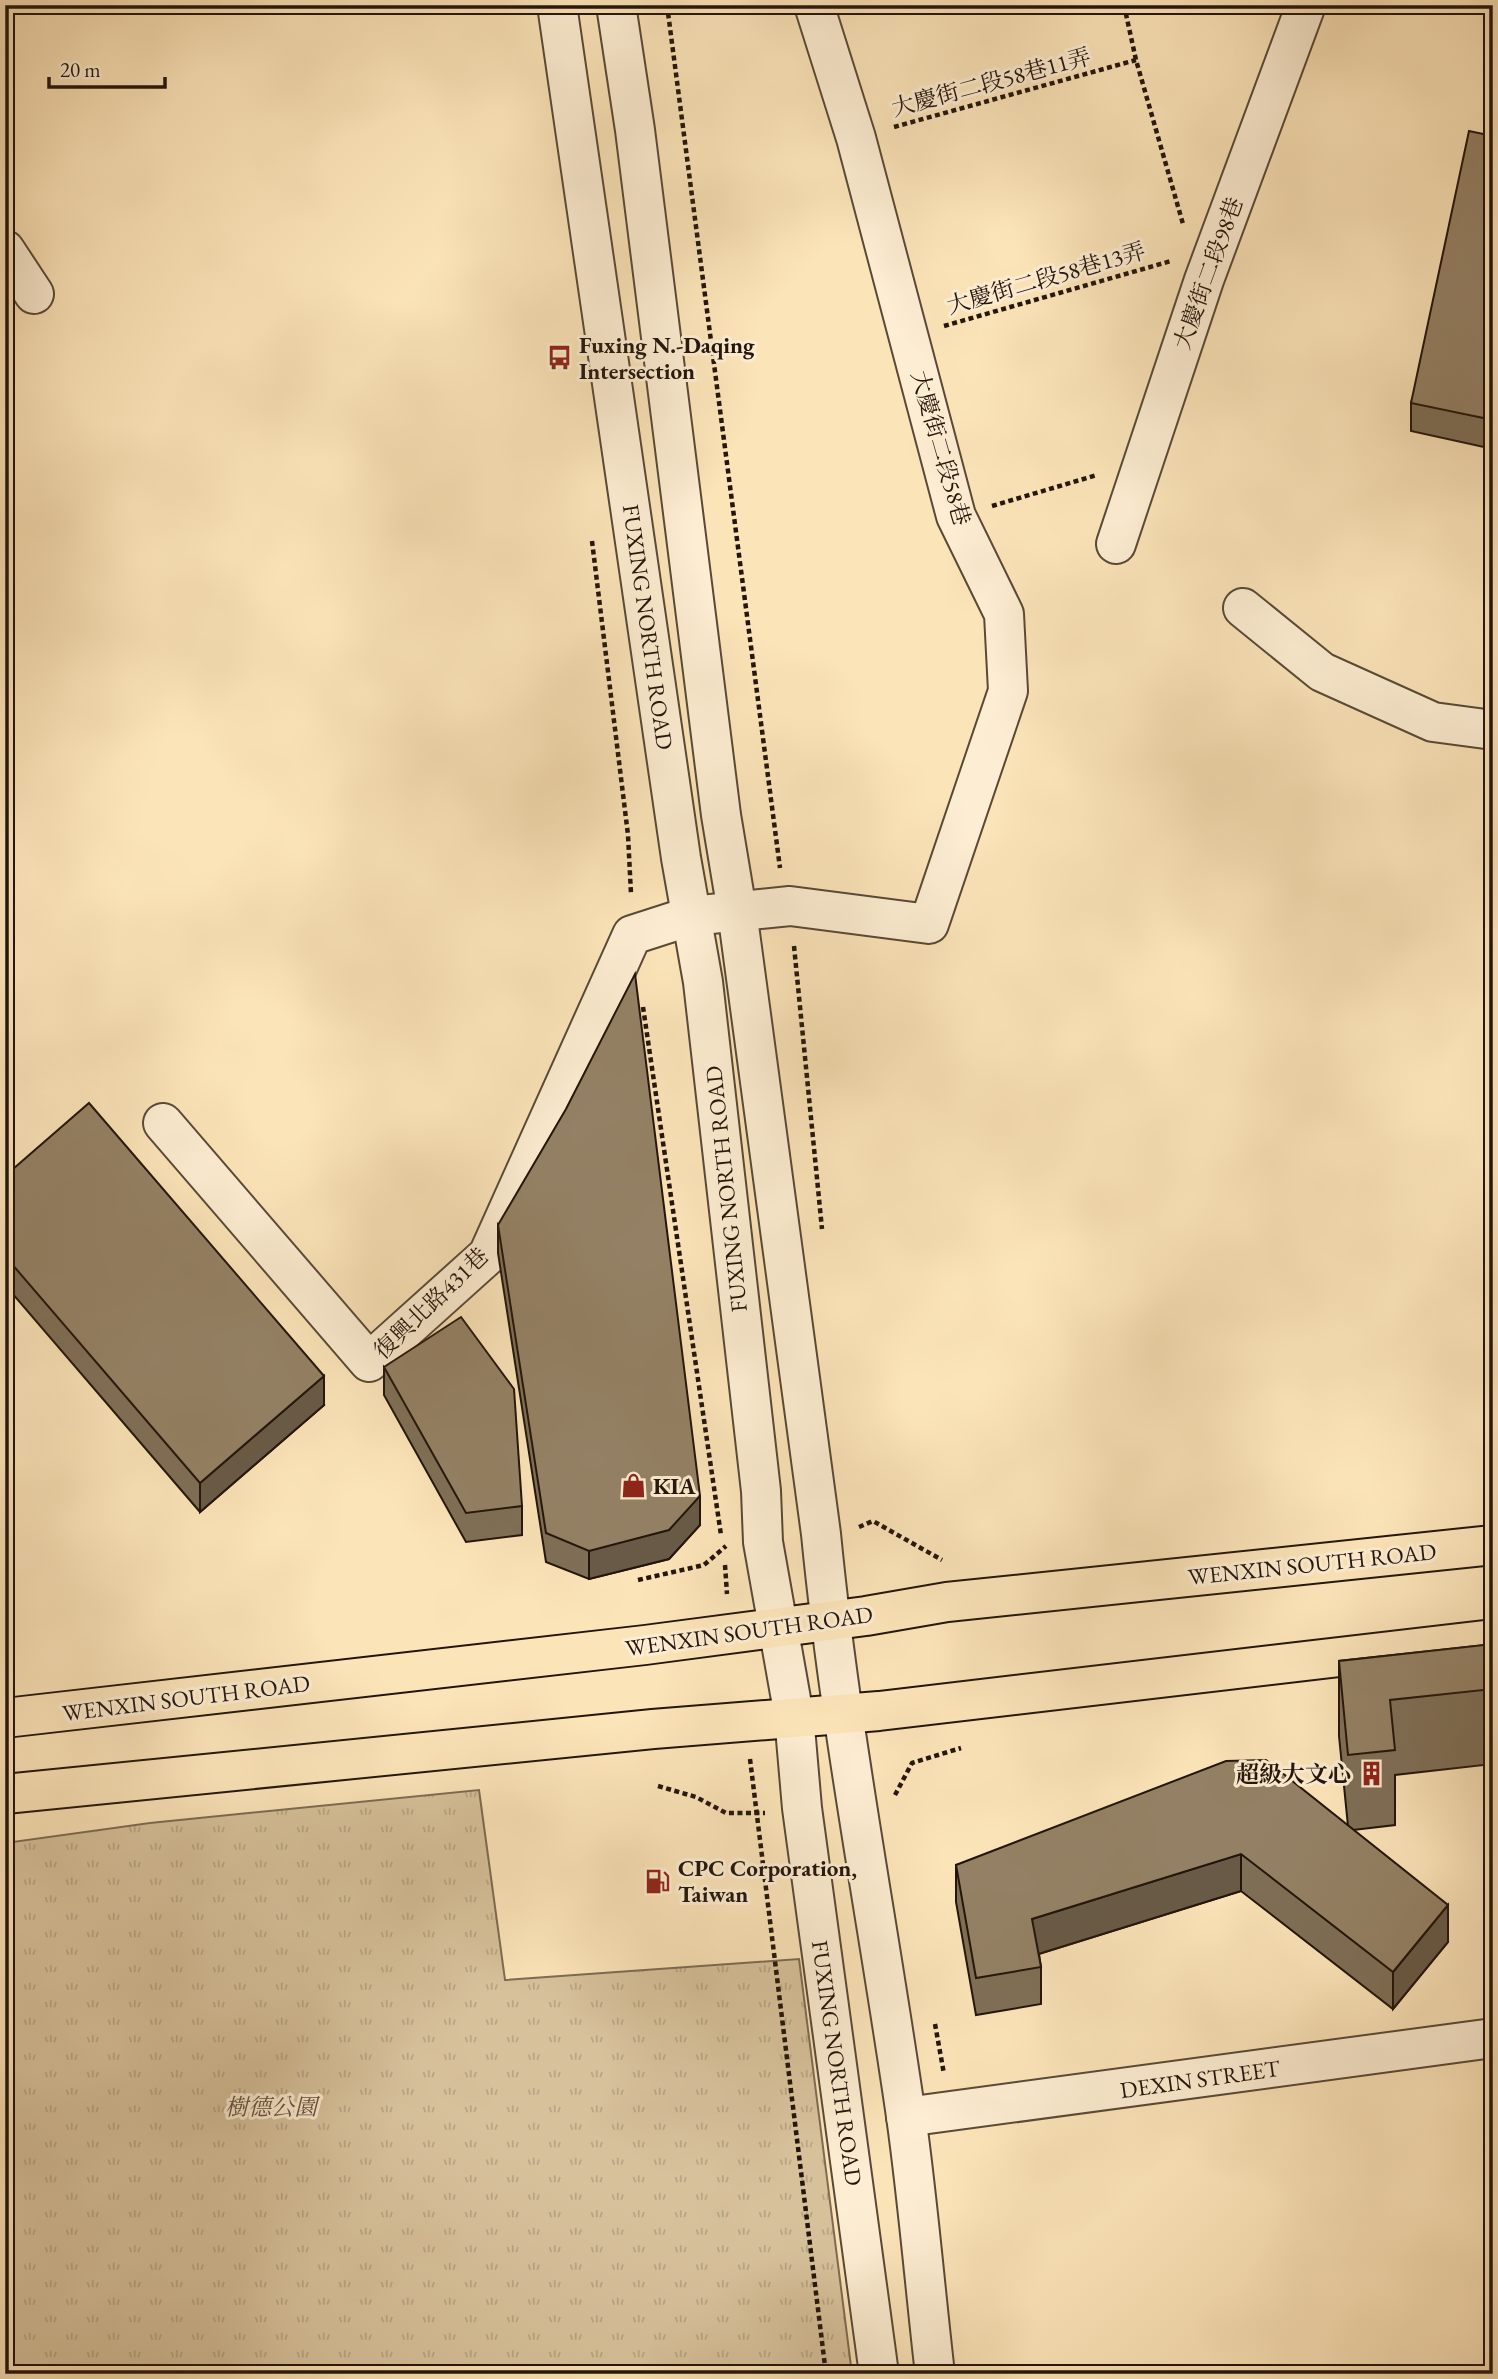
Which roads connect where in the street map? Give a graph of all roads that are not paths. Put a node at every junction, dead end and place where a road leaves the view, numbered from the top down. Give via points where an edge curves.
1 (557, 5) edge
2 (616, 5) edge
3 (814, 5) edge
4 (1306, 5) edge
5 (5, 250) edge
6 (34, 294) dead end
7 (1116, 544) dead end
8 (1242, 608) dead end
9 (1493, 730) edge
10 (737, 911) junction
11 (691, 916) junction
12 (163, 1123) dead end
13 (1493, 1545) edge
14 (829, 1620) junction
15 (777, 1625) junction
16 (1493, 1639) edge
17 (844, 1712) junction
18 (794, 1716) junction
19 (5, 1718) edge
20 (5, 1794) edge
21 (1493, 2038) edge
22 (906, 2117) junction
23 (879, 2374) edge
24 (935, 2374) edge

1 - 11 street, FUXING NORTH ROAD
2 - 10 street, FUXING NORTH ROAD
3 - 10 street, 大慶街二段58巷 via 856,138 956,516 1004,614 1008,691 929,924 790,906
4 - 7 street, 大慶街二段98巷 via 1198,268
5 - 6 street
8 - 9 street via 1322,673 1433,722
10 - 11 street
10 - 14 street, FUXING NORTH ROAD
11 - 12 street, 復興北路431巷 via 632,935 488,1255 369,1362
11 - 15 street, FUXING NORTH ROAD via 703,982 763,1542
13 - 14 main road, WENXIN SOUTH ROAD via 947,1602
14 - 15 main road, WENXIN SOUTH ROAD
14 - 17 street, FUXING NORTH ROAD
15 - 18 street, FUXING NORTH ROAD
15 - 19 main road, WENXIN SOUTH ROAD via 645,1645
16 - 17 main road
17 - 18 main road
17 - 22 street, FUXING NORTH ROAD
18 - 20 main road
18 - 23 street, FUXING NORTH ROAD via 802,1808
21 - 22 street, DEXIN STREET
22 - 24 street, FUXING NORTH ROAD

